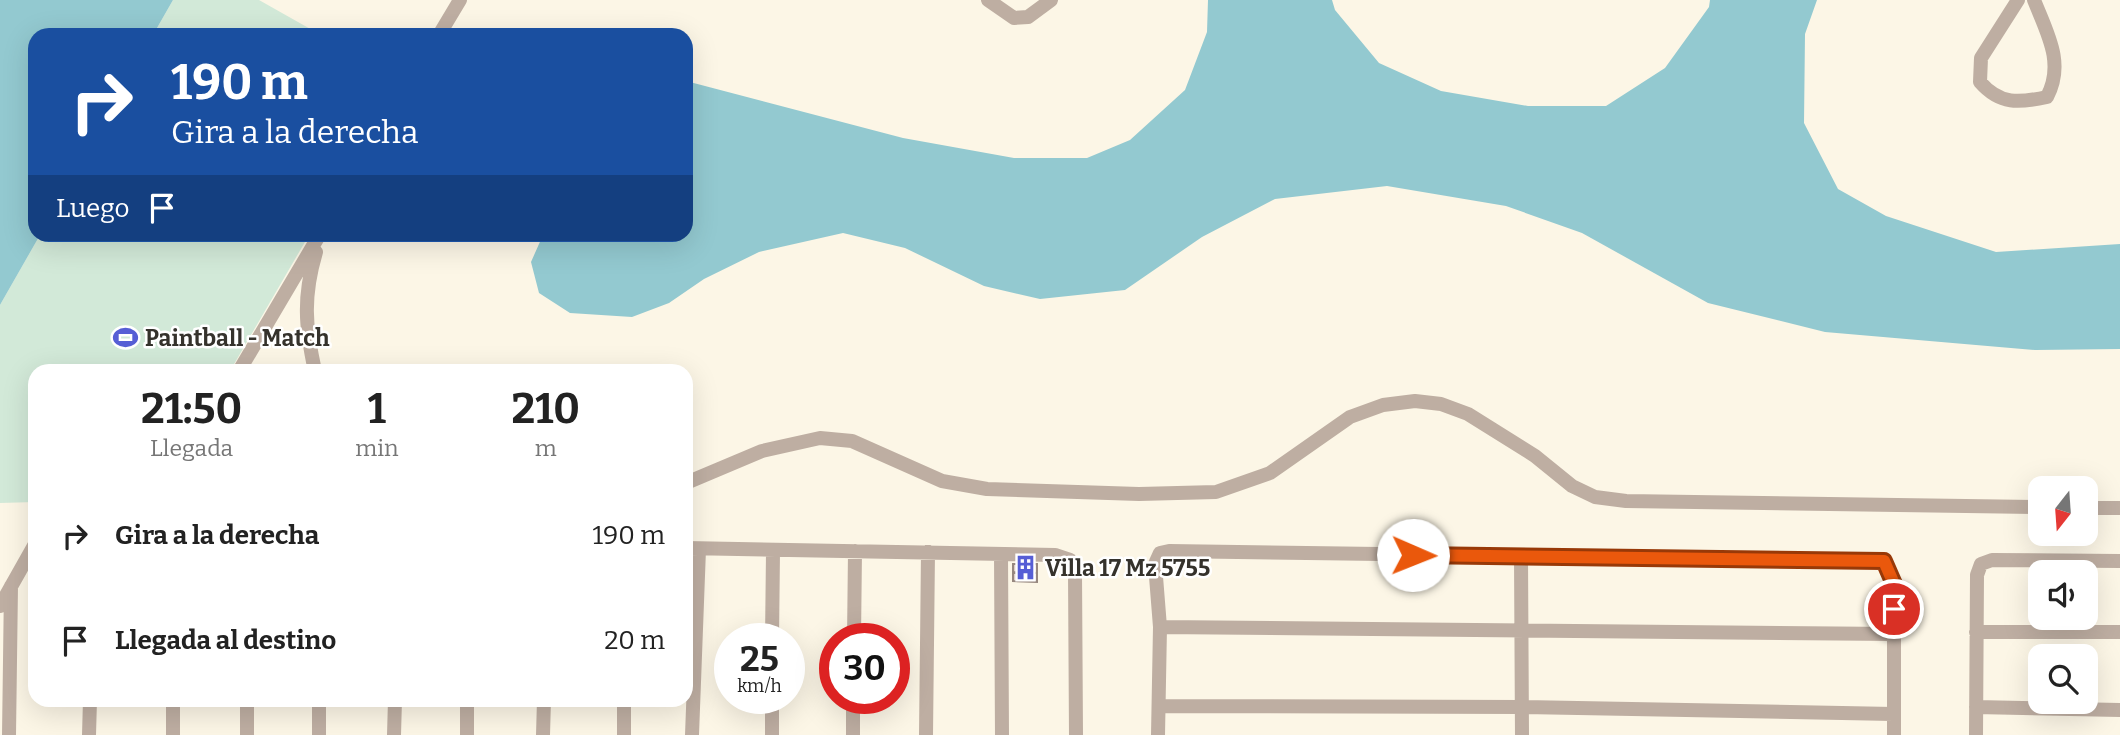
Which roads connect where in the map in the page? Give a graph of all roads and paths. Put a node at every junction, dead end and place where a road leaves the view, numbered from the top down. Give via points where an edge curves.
1 (460, 0) edge
2 (988, 0) edge
3 (1051, 0) edge
4 (2018, 0) edge
5 (2034, 0) edge
6 (443, 28) edge
7 (316, 242) edge
8 (319, 242) edge
9 (243, 364) edge
10 (314, 364) edge
11 (693, 480) edge
12 (2028, 507) edge
13 (2098, 508) edge
14 (2120, 508) edge
15 (693, 548) edge
16 (855, 551) junction
17 (773, 552) junction
18 (928, 552) junction
19 (1001, 554) junction
20 (28, 556) edge
21 (1521, 557) junction
22 (2120, 561) edge
23 (11, 586) junction
24 (0, 606) edge
25 (772, 623) edge
26 (854, 623) edge
27 (1160, 627) junction
28 (1520, 630) junction
29 (1976, 632) junction
30 (2120, 632) edge
31 (1894, 634) junction
32 (1159, 706) junction
33 (90, 707) edge
34 (173, 707) edge
35 (247, 707) edge
36 (319, 707) edge
37 (395, 707) edge
38 (467, 707) edge
39 (544, 707) edge
40 (624, 707) edge
41 (692, 707) edge
42 (1522, 707) junction
43 (1976, 707) junction
44 (2120, 710) edge
45 (772, 714) edge
46 (853, 714) edge
47 (1894, 714) junction
48 (9, 735) edge
49 (89, 735) edge
50 (173, 735) edge
51 (247, 735) edge
52 (319, 735) edge
53 (394, 735) edge
54 (467, 735) edge
55 (543, 735) edge
56 (624, 735) edge
57 (692, 735) edge
58 (772, 735) edge
59 (853, 735) edge
60 (926, 735) edge
61 (1002, 735) edge
62 (1076, 735) edge
63 (1158, 735) edge
64 (1522, 735) edge
65 (1894, 735) edge
66 (1976, 735) edge

1 - 6 street
2 - 3 street via 1014,18 1028,17
4 - 5 street via 1981,58 1980,82 1997,98 2019,103 2047,97 2057,74
7 - 9 street
8 - 10 street via 307,284 306,329
11 - 12 street via 762,452 820,438 852,442 942,481 987,489 1216,492 1270,473 1350,417 1383,405 1415,401 1468,414 1595,497
13 - 14 street
15 - 17 street
16 - 17 street
16 - 18 street
16 - 26 street
17 - 25 street
18 - 19 street
18 - 60 street
19 - 61 street
19 - 62 street via 1055,555 1070,560 1075,573
20 - 23 street
21 - 27 street via 1170,551 1160,553 1155,564
21 - 28 street
21 - 31 street via 1884,561 1894,584
22 - 29 street via 1985,561 1977,575
23 - 24 street
23 - 48 street
27 - 28 street
27 - 32 street
28 - 31 street
28 - 42 street
29 - 30 street
29 - 43 street
31 - 47 street
32 - 42 street
32 - 63 street
33 - 49 street
34 - 50 street
35 - 51 street
36 - 52 street
37 - 53 street
38 - 54 street
39 - 55 street
40 - 56 street
41 - 57 street
42 - 47 street
42 - 64 street
43 - 44 street
43 - 66 street
45 - 58 street
46 - 59 street
47 - 65 street

